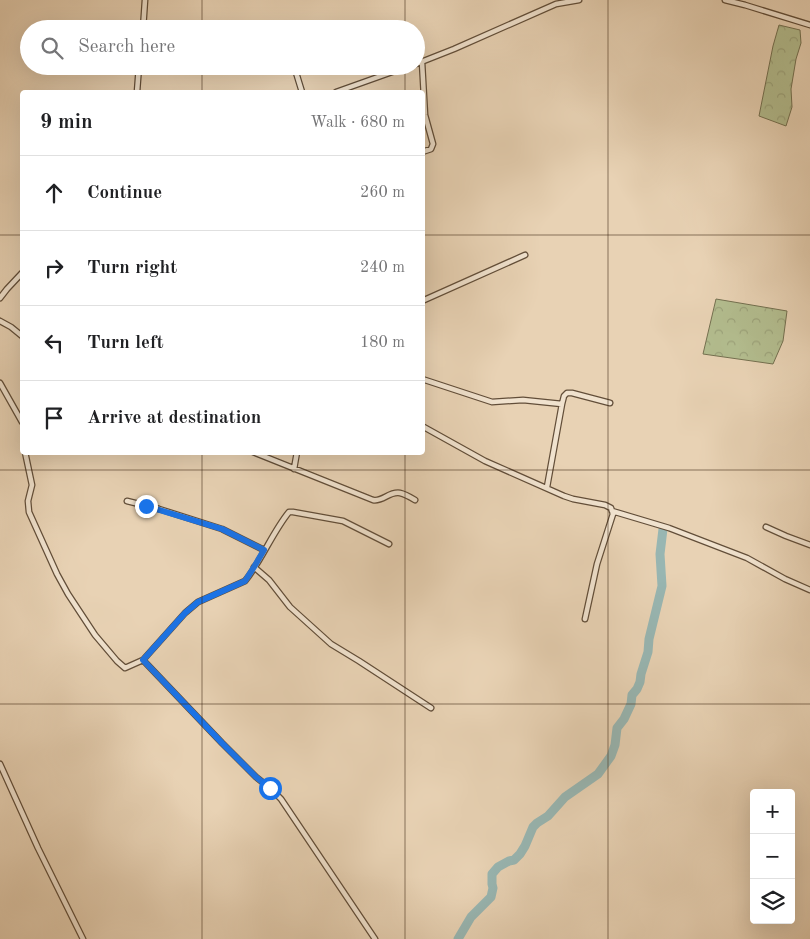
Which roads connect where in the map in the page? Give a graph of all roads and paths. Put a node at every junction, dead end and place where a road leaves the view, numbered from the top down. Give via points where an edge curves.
1 (145, 0) edge
2 (579, 0) edge
3 (725, 0) edge
4 (144, 20) edge
5 (810, 25) edge
6 (425, 61) edge
7 (138, 75) edge
8 (297, 75) edge
9 (384, 75) edge
10 (423, 75) edge
11 (137, 90) edge
12 (301, 90) edge
13 (342, 90) edge
14 (424, 90) edge
15 (425, 115) edge
16 (425, 150) edge
17 (525, 255) dead end
18 (20, 276) edge
19 (0, 298) edge
20 (425, 300) edge
21 (0, 321) edge
22 (20, 334) edge
23 (425, 380) edge
24 (0, 383) edge
25 (610, 403) dead end
26 (562, 404) junction
27 (20, 418) edge
28 (425, 428) edge
29 (26, 455) edge
30 (261, 455) edge
31 (296, 455) edge
32 (294, 469) junction
33 (547, 487) junction
34 (415, 500) dead end
35 (127, 501) dead end
36 (612, 511) junction
37 (766, 527) dead end
38 (389, 544) dead end
39 (810, 545) edge
40 (264, 550) junction
41 (254, 567) junction
42 (810, 590) edge
43 (584, 619) dead end
44 (143, 660) junction
45 (431, 708) dead end
46 (0, 764) edge
47 (83, 939) edge
48 (375, 939) edge

1 - 4 street
2 - 6 street via 556,4
3 - 5 street
7 - 11 street
8 - 12 street
9 - 13 street
10 - 14 street
15 - 16 street via 432,144
17 - 20 street
18 - 19 street
21 - 22 street
23 - 26 street via 492,402 523,400
24 - 27 street
25 - 26 street via 568,392
26 - 33 street
28 - 33 street via 485,461
29 - 44 street via 32,484 29,512 68,594 95,635 120,664 128,668
30 - 32 street
31 - 32 street
32 - 34 street via 373,500 379,501 398,492
33 - 36 street via 573,499 608,506
35 - 40 street via 222,529
36 - 42 street via 669,528 746,558
36 - 43 street
37 - 39 street
38 - 40 street via 343,521 290,512
40 - 41 street
41 - 44 street via 245,581 198,602
41 - 45 street via 290,607 331,644
44 - 48 street via 281,799
46 - 47 street

